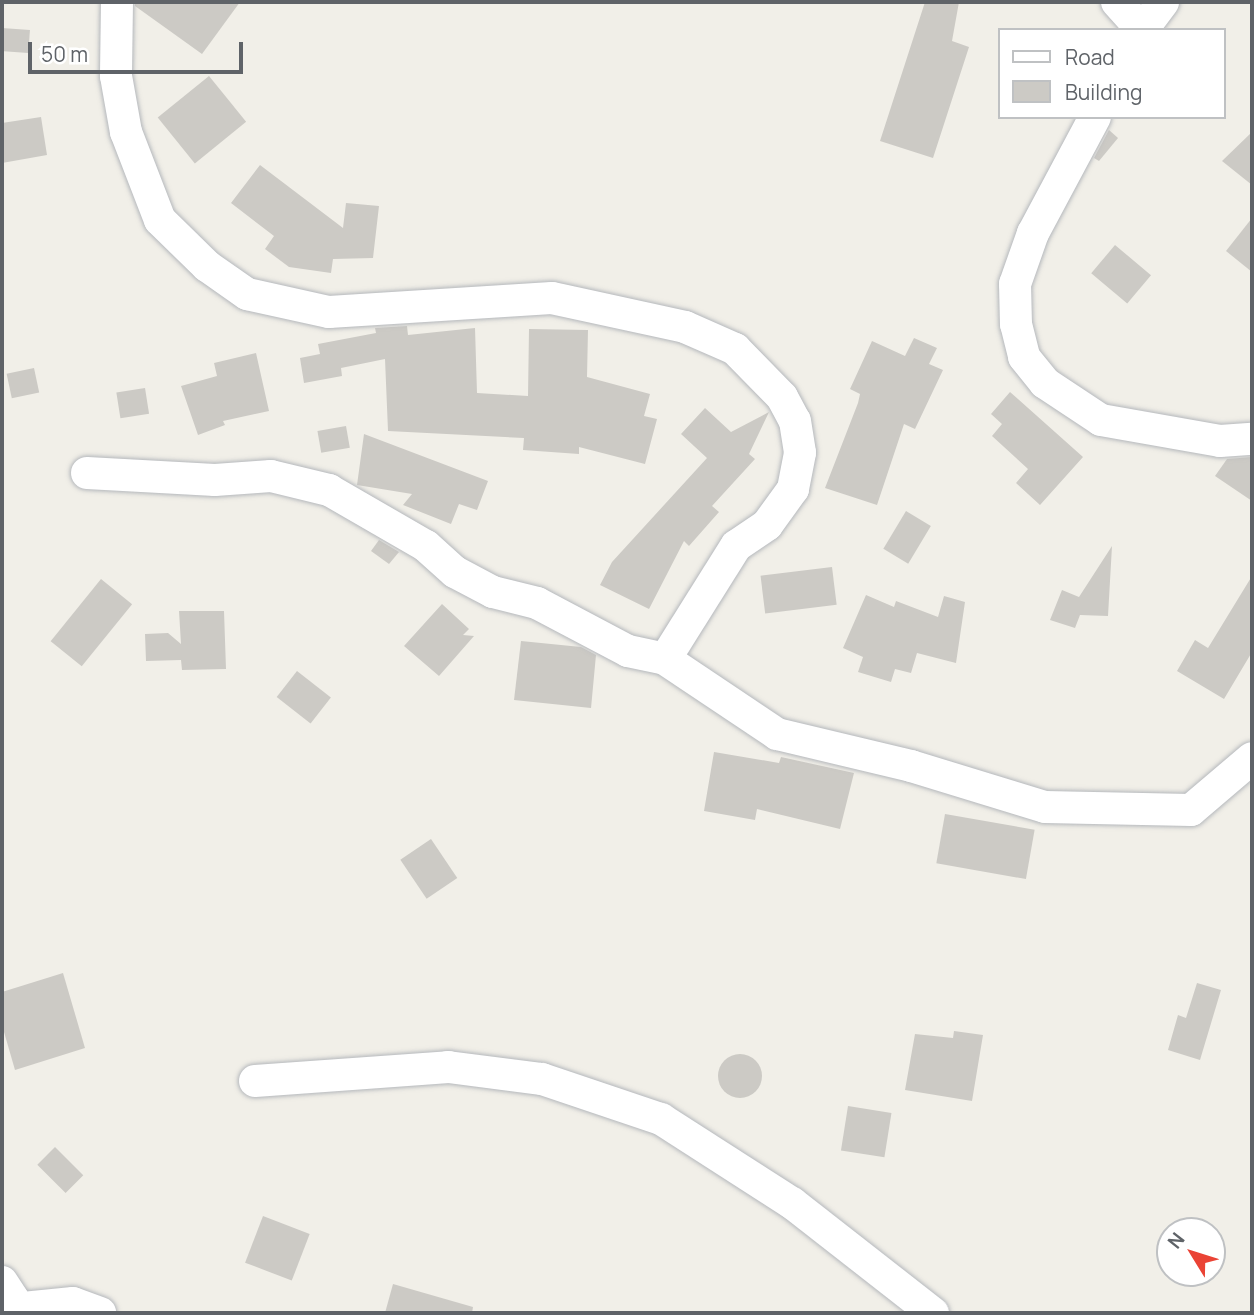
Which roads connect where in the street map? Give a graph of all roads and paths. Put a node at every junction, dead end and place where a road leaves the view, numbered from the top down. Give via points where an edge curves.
1 (117, 2) edge
2 (1117, 2) edge
3 (1163, 2) edge
4 (1140, 28) edge
5 (1144, 28) edge
6 (1094, 119) edge
7 (1252, 439) edge
8 (87, 473) dead end
9 (665, 659) junction
10 (1252, 758) edge
11 (255, 1081) dead end
12 (8, 1301) edge
13 (100, 1313) edge
14 (933, 1313) edge

1 - 9 street via 116,76 126,132 160,220 207,266 247,294 330,312 552,298 685,327 735,349 782,397 795,421 800,453 793,488 767,525 736,546
2 - 4 street
3 - 5 street
6 - 7 street via 1033,233 1015,284 1016,324 1024,357 1045,383 1101,420 1220,442
8 - 9 street via 215,480 271,476 329,490 426,546 454,572 493,592 537,603 628,651
9 - 10 street via 777,734 911,766 1045,807 1191,810
11 - 14 street via 448,1067 542,1079 661,1119 792,1203
12 - 13 street via 73,1303

